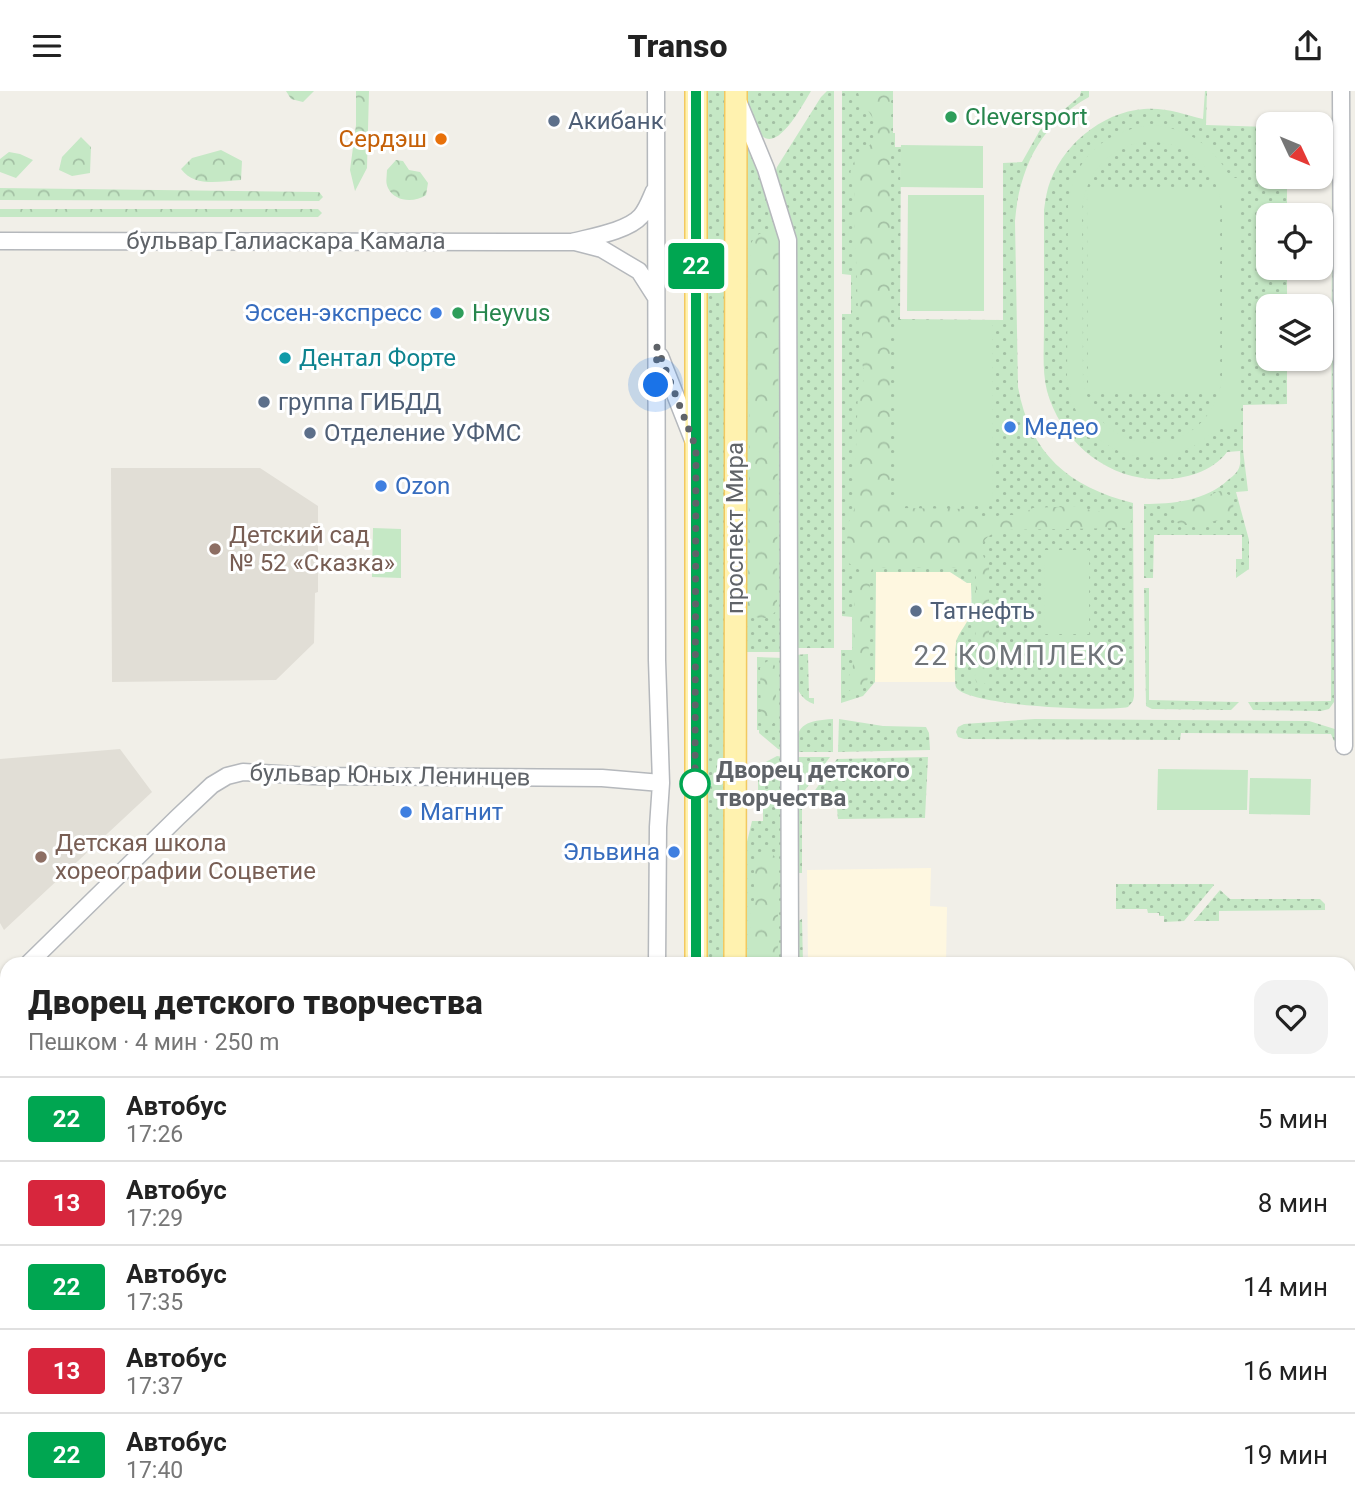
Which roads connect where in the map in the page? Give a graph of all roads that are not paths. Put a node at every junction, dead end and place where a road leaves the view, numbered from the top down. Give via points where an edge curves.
1 (656, 91) edge
2 (696, 91) edge
3 (1341, 91) edge
4 (736, 93) edge
5 (656, 186) junction
6 (0, 241) edge
7 (572, 242) junction
8 (655, 297) junction
9 (657, 347) junction
10 (696, 448) junction
11 (1344, 746) dead end
12 (660, 783) junction
13 (35, 957) edge
14 (657, 957) edge
15 (696, 957) edge
16 (735, 957) edge
17 (789, 957) edge

1 - 5 street
2 - 10 main road, проспект Мира
3 - 11 street
4 - 16 main road, проспект Мира
4 - 17 street via 788,240
5 - 7 street via 639,219 610,233
5 - 8 street
6 - 7 street, бульвар Галиаскара Камала
7 - 8 street via 602,249 639,271
8 - 9 street
9 - 10 street
9 - 12 street
10 - 15 main road, проспект Мира
12 - 13 street, бульвар Юных Ленинцев via 243,772 227,776 178,817
12 - 14 street

